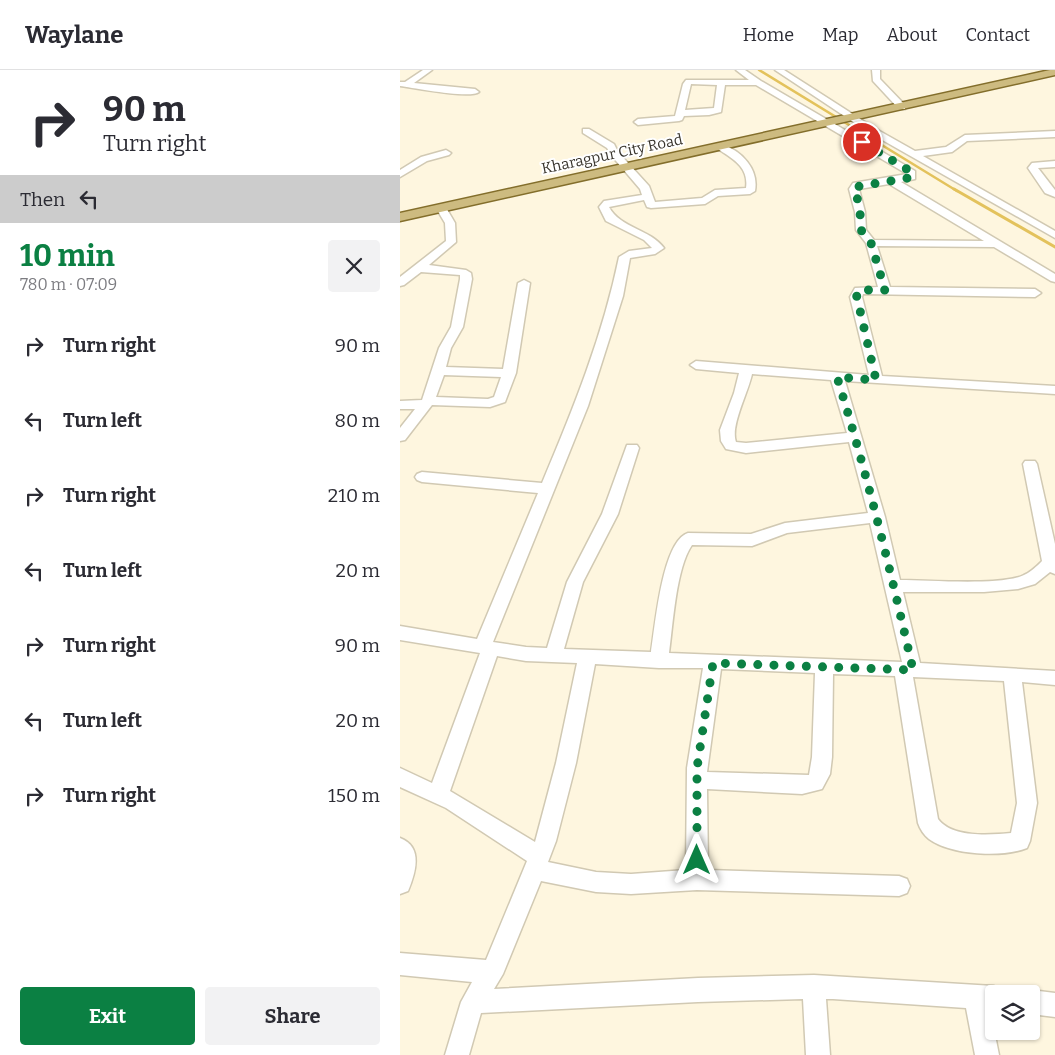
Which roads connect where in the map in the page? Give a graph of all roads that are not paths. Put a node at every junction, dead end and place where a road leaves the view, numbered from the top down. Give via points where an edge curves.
1 (428, 70) edge
2 (740, 70) edge
3 (779, 70) edge
4 (876, 70) edge
5 (1055, 72) edge
6 (721, 82) junction
7 (758, 83) junction
8 (403, 84) edge
9 (475, 92) dead end
10 (902, 107) junction
11 (681, 112) junction
12 (849, 119) junction
13 (638, 122) dead end
14 (831, 123) junction
15 (586, 131) dead end
16 (1055, 134) edge
17 (721, 146) junction
18 (446, 153) dead end
19 (914, 154) junction
20 (1055, 164) edge
21 (626, 167) junction
22 (400, 174) edge
23 (892, 181) junction
24 (1055, 194) edge
25 (647, 197) junction
26 (441, 208) junction
27 (400, 217) edge
28 (1055, 235) edge
29 (871, 243) junction
30 (995, 244) junction
31 (420, 268) junction
32 (1055, 279) edge
33 (524, 283) dead end
34 (400, 284) edge
35 (885, 290) junction
36 (1035, 293) dead end
37 (696, 365) dead end
38 (746, 370) junction
39 (438, 371) junction
40 (510, 373) junction
41 (837, 377) junction
42 (876, 380) junction
43 (1055, 390) edge
44 (426, 403) junction
45 (400, 405) edge
46 (400, 437) edge
47 (855, 437) junction
48 (632, 448) dead end
49 (1030, 464) dead end
50 (422, 477) dead end
51 (548, 489) junction
52 (877, 517) junction
53 (1053, 565) edge
54 (894, 586) junction
55 (400, 633) edge
56 (487, 648) junction
57 (553, 656) junction
58 (586, 658) junction
59 (659, 661) junction
60 (713, 663) junction
61 (824, 667) junction
62 (908, 670) junction
63 (1012, 674) junction
64 (1055, 678) edge
65 (400, 777) edge
66 (697, 780) junction
67 (438, 795) junction
68 (400, 848) edge
69 (537, 863) junction
70 (697, 880) junction
71 (400, 884) edge
72 (899, 886) dead end
73 (400, 964) edge
74 (490, 972) junction
75 (814, 987) junction
76 (985, 997) edge
77 (473, 1002) junction
78 (1040, 1003) edge
79 (1055, 1005) edge
80 (986, 1040) edge
81 (457, 1055) edge
82 (818, 1055) edge
83 (987, 1055) edge

1 - 8 street
2 - 7 street
3 - 12 street
4 - 10 street via 876,79
5 - 10 main road, Kharagpur City Road
6 - 7 street
6 - 11 street via 687,84
6 - 11 street via 718,110
7 - 14 street
8 - 9 street
10 - 12 main road, Kharagpur City Road
11 - 13 street via 676,119
12 - 14 main road, Kharagpur City Road
12 - 19 street
14 - 17 main road, Kharagpur City Road
14 - 23 street via 912,173 912,177
15 - 21 street via 611,146
16 - 19 street via 965,138 949,150
17 - 21 main road, Kharagpur City Road
17 - 25 street via 743,160 751,171 750,191 715,193 705,201 666,204 652,204
18 - 22 street via 424,159
19 - 28 street
20 - 24 street via 1040,164 1033,168
21 - 25 street via 643,186
21 - 26 main road, Kharagpur City Road
23 - 29 street via 854,189 861,230
23 - 30 street
25 - 51 street via 608,203 604,207 610,219 648,238 659,248 630,253 625,257 617,296 582,406
26 - 27 main road, Kharagpur City Road
26 - 31 street via 450,223 452,242
29 - 30 street
29 - 35 street
30 - 32 street
31 - 34 street
31 - 39 street via 466,275 457,327
33 - 40 street
35 - 36 street
35 - 42 street via 856,293
37 - 38 street
38 - 41 street
38 - 47 street via 727,429 727,441 731,446 746,448
39 - 40 street
39 - 44 street
40 - 44 street via 497,402
41 - 42 street
41 - 47 street
42 - 43 street
44 - 45 street
44 - 46 street
47 - 52 street
48 - 57 street via 610,514 575,582
49 - 53 street
50 - 51 street
51 - 56 street
52 - 54 street
52 - 59 street via 785,528 752,540 688,539 682,543 673,574
53 - 54 street via 1018,583
54 - 62 street
55 - 56 street
56 - 57 street
56 - 67 street
57 - 58 street
58 - 59 street
58 - 69 street via 566,763 546,841
59 - 60 street
60 - 61 street
60 - 66 street
61 - 62 street
61 - 66 street via 820,774 815,783
62 - 63 street
62 - 63 street via 928,823 936,832 950,838 996,845 1020,841 1027,803
63 - 64 street
65 - 67 street
66 - 70 street
67 - 69 street via 454,802
68 - 71 street via 406,858
69 - 70 street via 596,882 631,884
69 - 74 street
70 - 72 street
73 - 74 street
74 - 77 street
75 - 76 street
75 - 77 street
75 - 82 street
77 - 81 street
78 - 79 street
80 - 83 street

